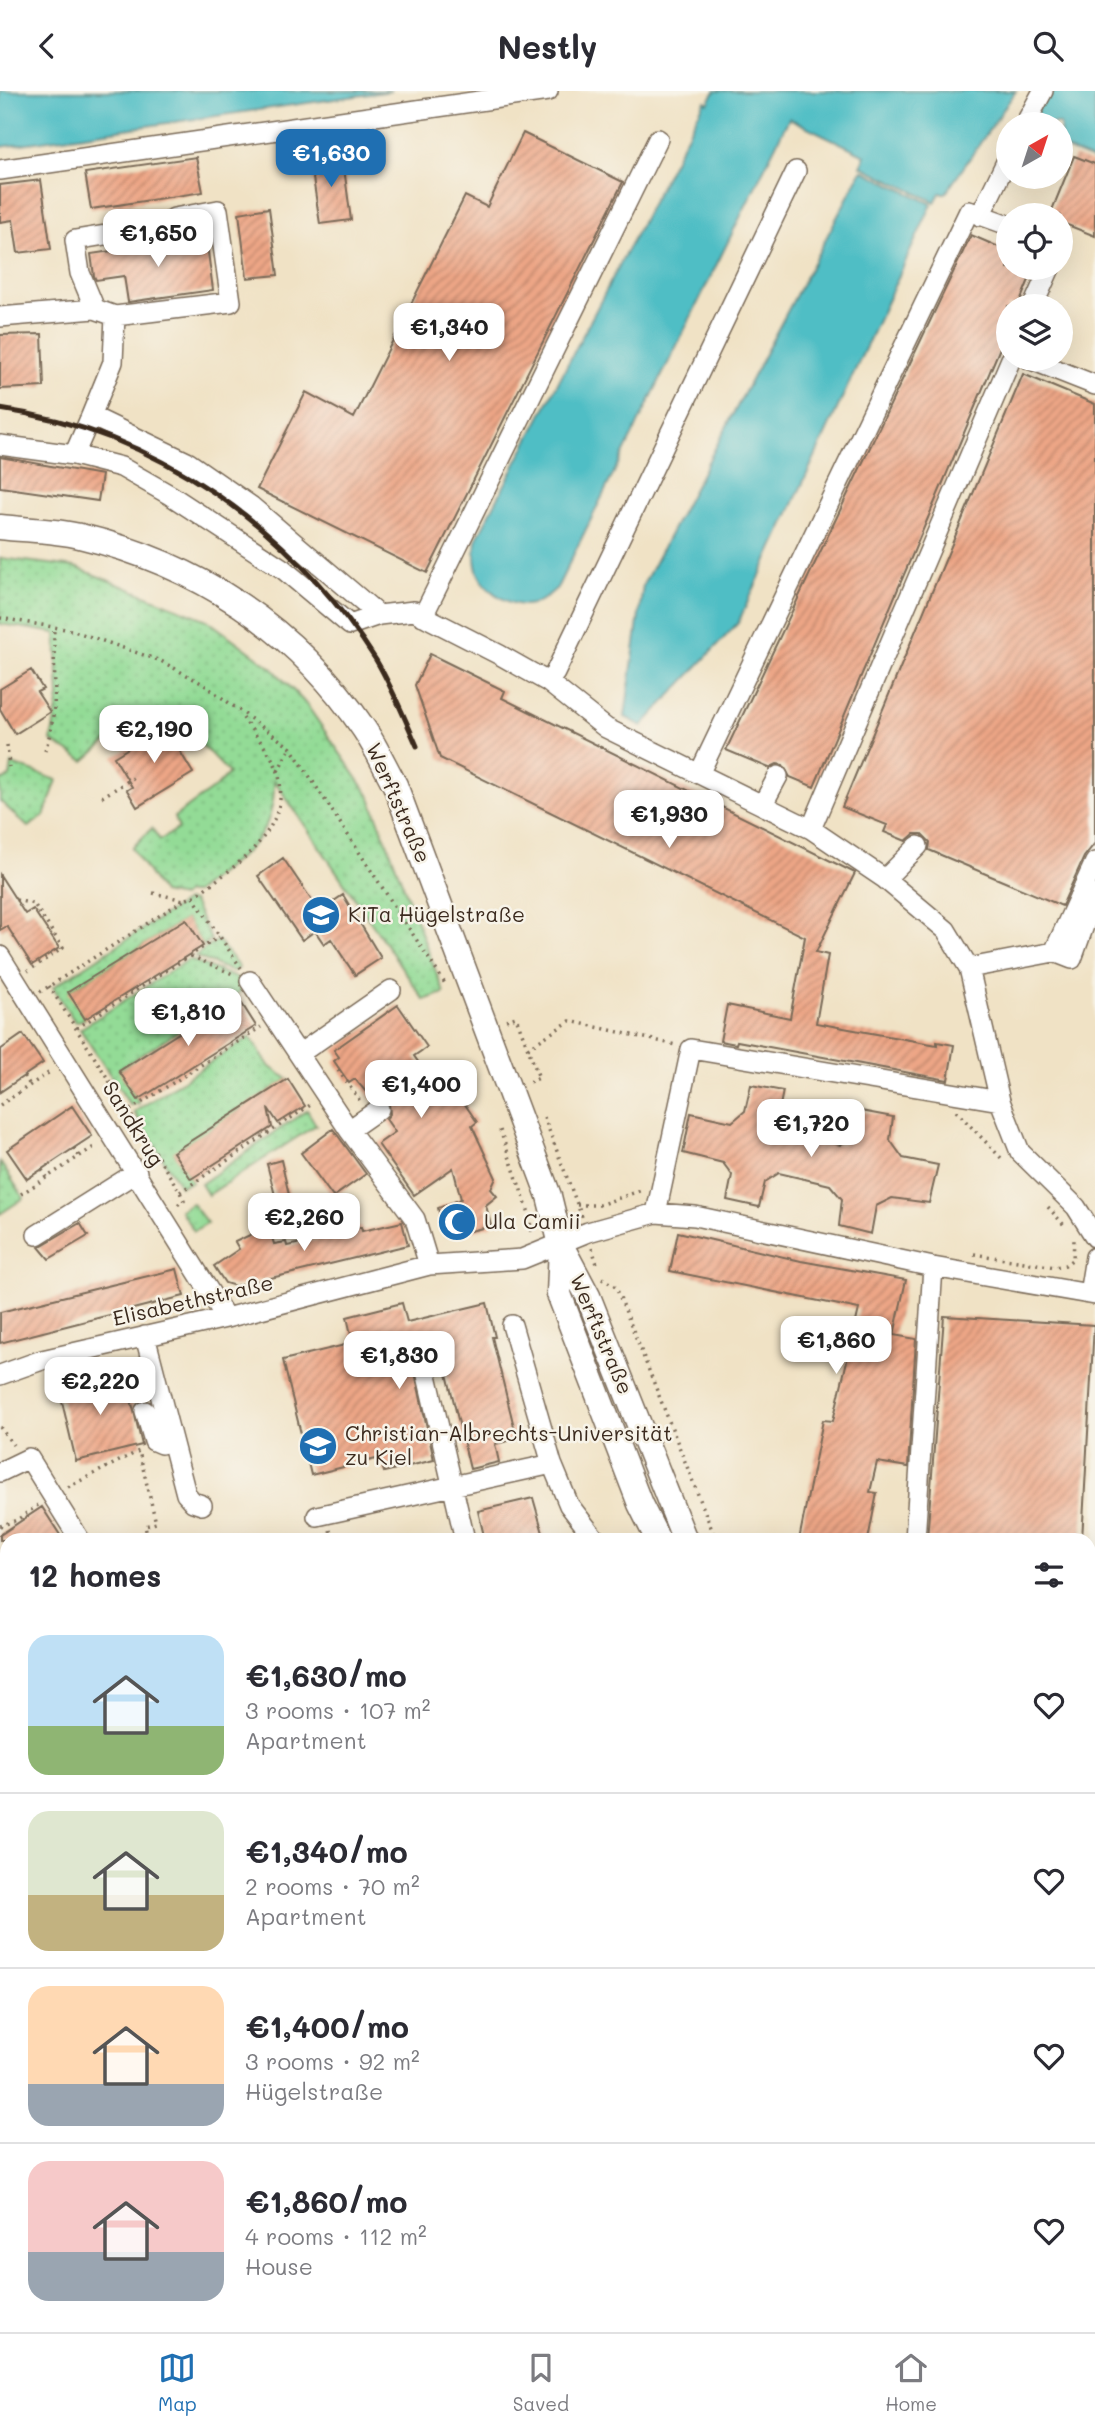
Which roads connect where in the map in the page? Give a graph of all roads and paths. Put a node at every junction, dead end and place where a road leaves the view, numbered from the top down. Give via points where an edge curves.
1 (548, 91) edge
2 (1043, 91) edge
3 (1032, 112) edge
4 (658, 139) dead end
5 (0, 170) edge
6 (796, 171) dead end
7 (996, 183) edge
8 (980, 216) junction
9 (996, 221) edge
10 (95, 309) junction
11 (116, 316) junction
12 (0, 317) edge
13 (1006, 371) edge
14 (1063, 371) edge
15 (1094, 382) edge
16 (91, 416) junction
17 (0, 445) edge
18 (74, 455) junction
19 (0, 527) edge
20 (379, 615) junction
21 (423, 616) junction
22 (0, 618) edge
23 (54, 628) junction
24 (548, 682) junction
25 (242, 716) junction
26 (8, 745) dead end
27 (291, 748) junction
28 (45, 751) dead end
29 (9, 767) dead end
30 (278, 771) junction
31 (700, 772) junction
32 (778, 776) dead end
33 (132, 778) dead end
34 (102, 797) dead end
35 (763, 804) junction
36 (811, 829) junction
37 (918, 846) dead end
38 (1095, 862) edge
39 (885, 879) junction
40 (153, 893) dead end
41 (1095, 895) edge
42 (193, 897) junction
43 (16, 900) dead end
44 (184, 900) junction
45 (219, 937) junction
46 (1054, 952) junction
47 (0, 956) edge
48 (190, 956) junction
49 (969, 968) junction
50 (444, 971) dead end
51 (23, 974) dead end
52 (250, 981) junction
53 (49, 986) junction
54 (391, 990) dead end
55 (36, 994) dead end
56 (502, 1008) dead end
57 (275, 1018) junction
58 (506, 1020) junction
59 (77, 1028) junction
60 (511, 1032) dead end
61 (528, 1048) junction
62 (691, 1049) junction
63 (299, 1054) junction
64 (67, 1061) junction
65 (525, 1069) dead end
66 (332, 1075) dead end
67 (24, 1076) dead end
68 (530, 1082) junction
69 (30, 1085) junction
70 (326, 1095) junction
71 (535, 1095) dead end
72 (951, 1095) junction
73 (1000, 1101) junction
74 (0, 1105) edge
75 (540, 1108) dead end
76 (379, 1109) dead end
77 (130, 1110) junction
78 (498, 1123) dead end
79 (346, 1126) junction
80 (114, 1134) junction
81 (74, 1148) dead end
82 (79, 1156) junction
83 (1006, 1163) dead end
84 (42, 1170) dead end
85 (137, 1172) junction
86 (47, 1177) junction
87 (180, 1192) junction
88 (661, 1192) junction
89 (21, 1194) dead end
90 (1044, 1203) dead end
91 (577, 1205) junction
92 (656, 1213) junction
93 (162, 1214) junction
94 (588, 1232) junction
95 (1095, 1234) edge
96 (37, 1235) dead end
97 (561, 1245) junction
98 (972, 1254) dead end
99 (532, 1255) junction
100 (1095, 1257) edge
101 (429, 1265) junction
102 (933, 1267) junction
103 (1092, 1294) edge
104 (226, 1318) junction
105 (512, 1325) dead end
106 (145, 1336) junction
107 (426, 1371) dead end
108 (0, 1375) edge
109 (145, 1411) dead end
110 (172, 1441) junction
111 (552, 1464) junction
112 (0, 1472) edge
113 (454, 1484) junction
114 (53, 1495) junction
115 (202, 1505) dead end
116 (317, 1516) dead end
117 (0, 1526) edge
118 (76, 1533) edge
119 (146, 1533) edge
120 (464, 1533) edge
121 (591, 1533) edge
122 (654, 1533) edge
123 (682, 1533) edge
124 (713, 1533) edge
125 (915, 1533) edge
126 (0, 2228) edge
127 (0, 2236) edge

1 - 5 street
2 - 3 street
4 - 21 street
6 - 24 street
7 - 8 street
8 - 9 street
8 - 31 street via 969,211
10 - 11 street
10 - 11 street via 80,273 75,240 160,226 174,218 218,210 231,302
10 - 12 street
11 - 16 street via 113,362
13 - 36 street
14 - 15 street
16 - 18 street
16 - 20 street via 189,463
17 - 18 street
18 - 20 street via 121,467 170,495 283,569 350,625
19 - 97 main road, Werftstraße via 77,535 158,559 215,587 246,609 286,640 331,686 365,730 395,785 549,1196
20 - 21 street via 414,611
21 - 24 street
22 - 23 path
23 - 25 path via 161,661 202,684
23 - 28 path via 57,697
24 - 31 street via 606,728
25 - 27 path
25 - 30 path
26 - 29 path
27 - 30 path
27 - 50 path via 453,996
30 - 42 path via 279,797 271,827 253,850
31 - 35 street
32 - 35 street
33 - 34 path
35 - 36 street
36 - 39 street
37 - 39 street
38 - 46 street
39 - 49 street via 946,930
40 - 44 path
41 - 46 street via 1072,959
42 - 44 path
42 - 45 path
43 - 51 path via 34,904 62,948
44 - 53 path
45 - 48 path
45 - 52 path
46 - 49 street
47 - 64 street, Sandkrug
48 - 52 path
48 - 59 path
49 - 73 street
52 - 57 street
53 - 55 path
53 - 59 path
54 - 63 street
56 - 58 path
57 - 63 street
57 - 77 path
58 - 60 path
58 - 61 path via 516,1017
59 - 77 path
61 - 62 path via 570,1021
61 - 68 path via 539,1078
62 - 72 street
62 - 88 street
63 - 70 street
64 - 69 path
64 - 80 street, Sandkrug
65 - 68 path
66 - 79 path via 339,1070 365,1108
67 - 69 path
68 - 71 path
69 - 74 path
70 - 79 street
70 - 87 path
72 - 73 street
72 - 83 path via 949,1104
73 - 95 street via 1020,1152 1076,1207
75 - 91 path
76 - 79 street
77 - 87 path
78 - 99 path via 530,1216
79 - 101 street via 415,1219
80 - 82 path
80 - 85 street, Sandkrug
81 - 82 path
82 - 86 path
84 - 86 path
85 - 93 street, Sandkrug
85 - 96 street
86 - 89 path
87 - 93 path via 184,1201
88 - 91 path via 651,1187 599,1205
88 - 92 street
90 - 98 path via 1074,1238 1073,1259 1065,1265
91 - 94 path
92 - 94 street, Elisabethstraße
92 - 102 street via 695,1216
93 - 104 street, Sandkrug
94 - 97 street, Elisabethstraße
94 - 124 path via 600,1277 616,1287
97 - 99 street, Elisabethstraße
97 - 122 main road, Werftstraße via 559,1294
97 - 123 main road, Werftstraße via 588,1296
99 - 101 street, Elisabethstraße
100 - 103 street
101 - 104 street, Elisabethstraße
102 - 103 street
102 - 125 street
104 - 106 street, Elisabethstraße
105 - 111 street
106 - 108 street, Elisabethstraße via 42,1360
106 - 110 street
107 - 113 street
109 - 110 street via 154,1441
110 - 115 street via 186,1494
111 - 113 street
111 - 121 street via 569,1505
112 - 114 street via 29,1458
113 - 116 street
113 - 120 street
114 - 117 path
114 - 118 street
114 - 119 path via 139,1451 156,1523 145,1526
126 - 127 street

